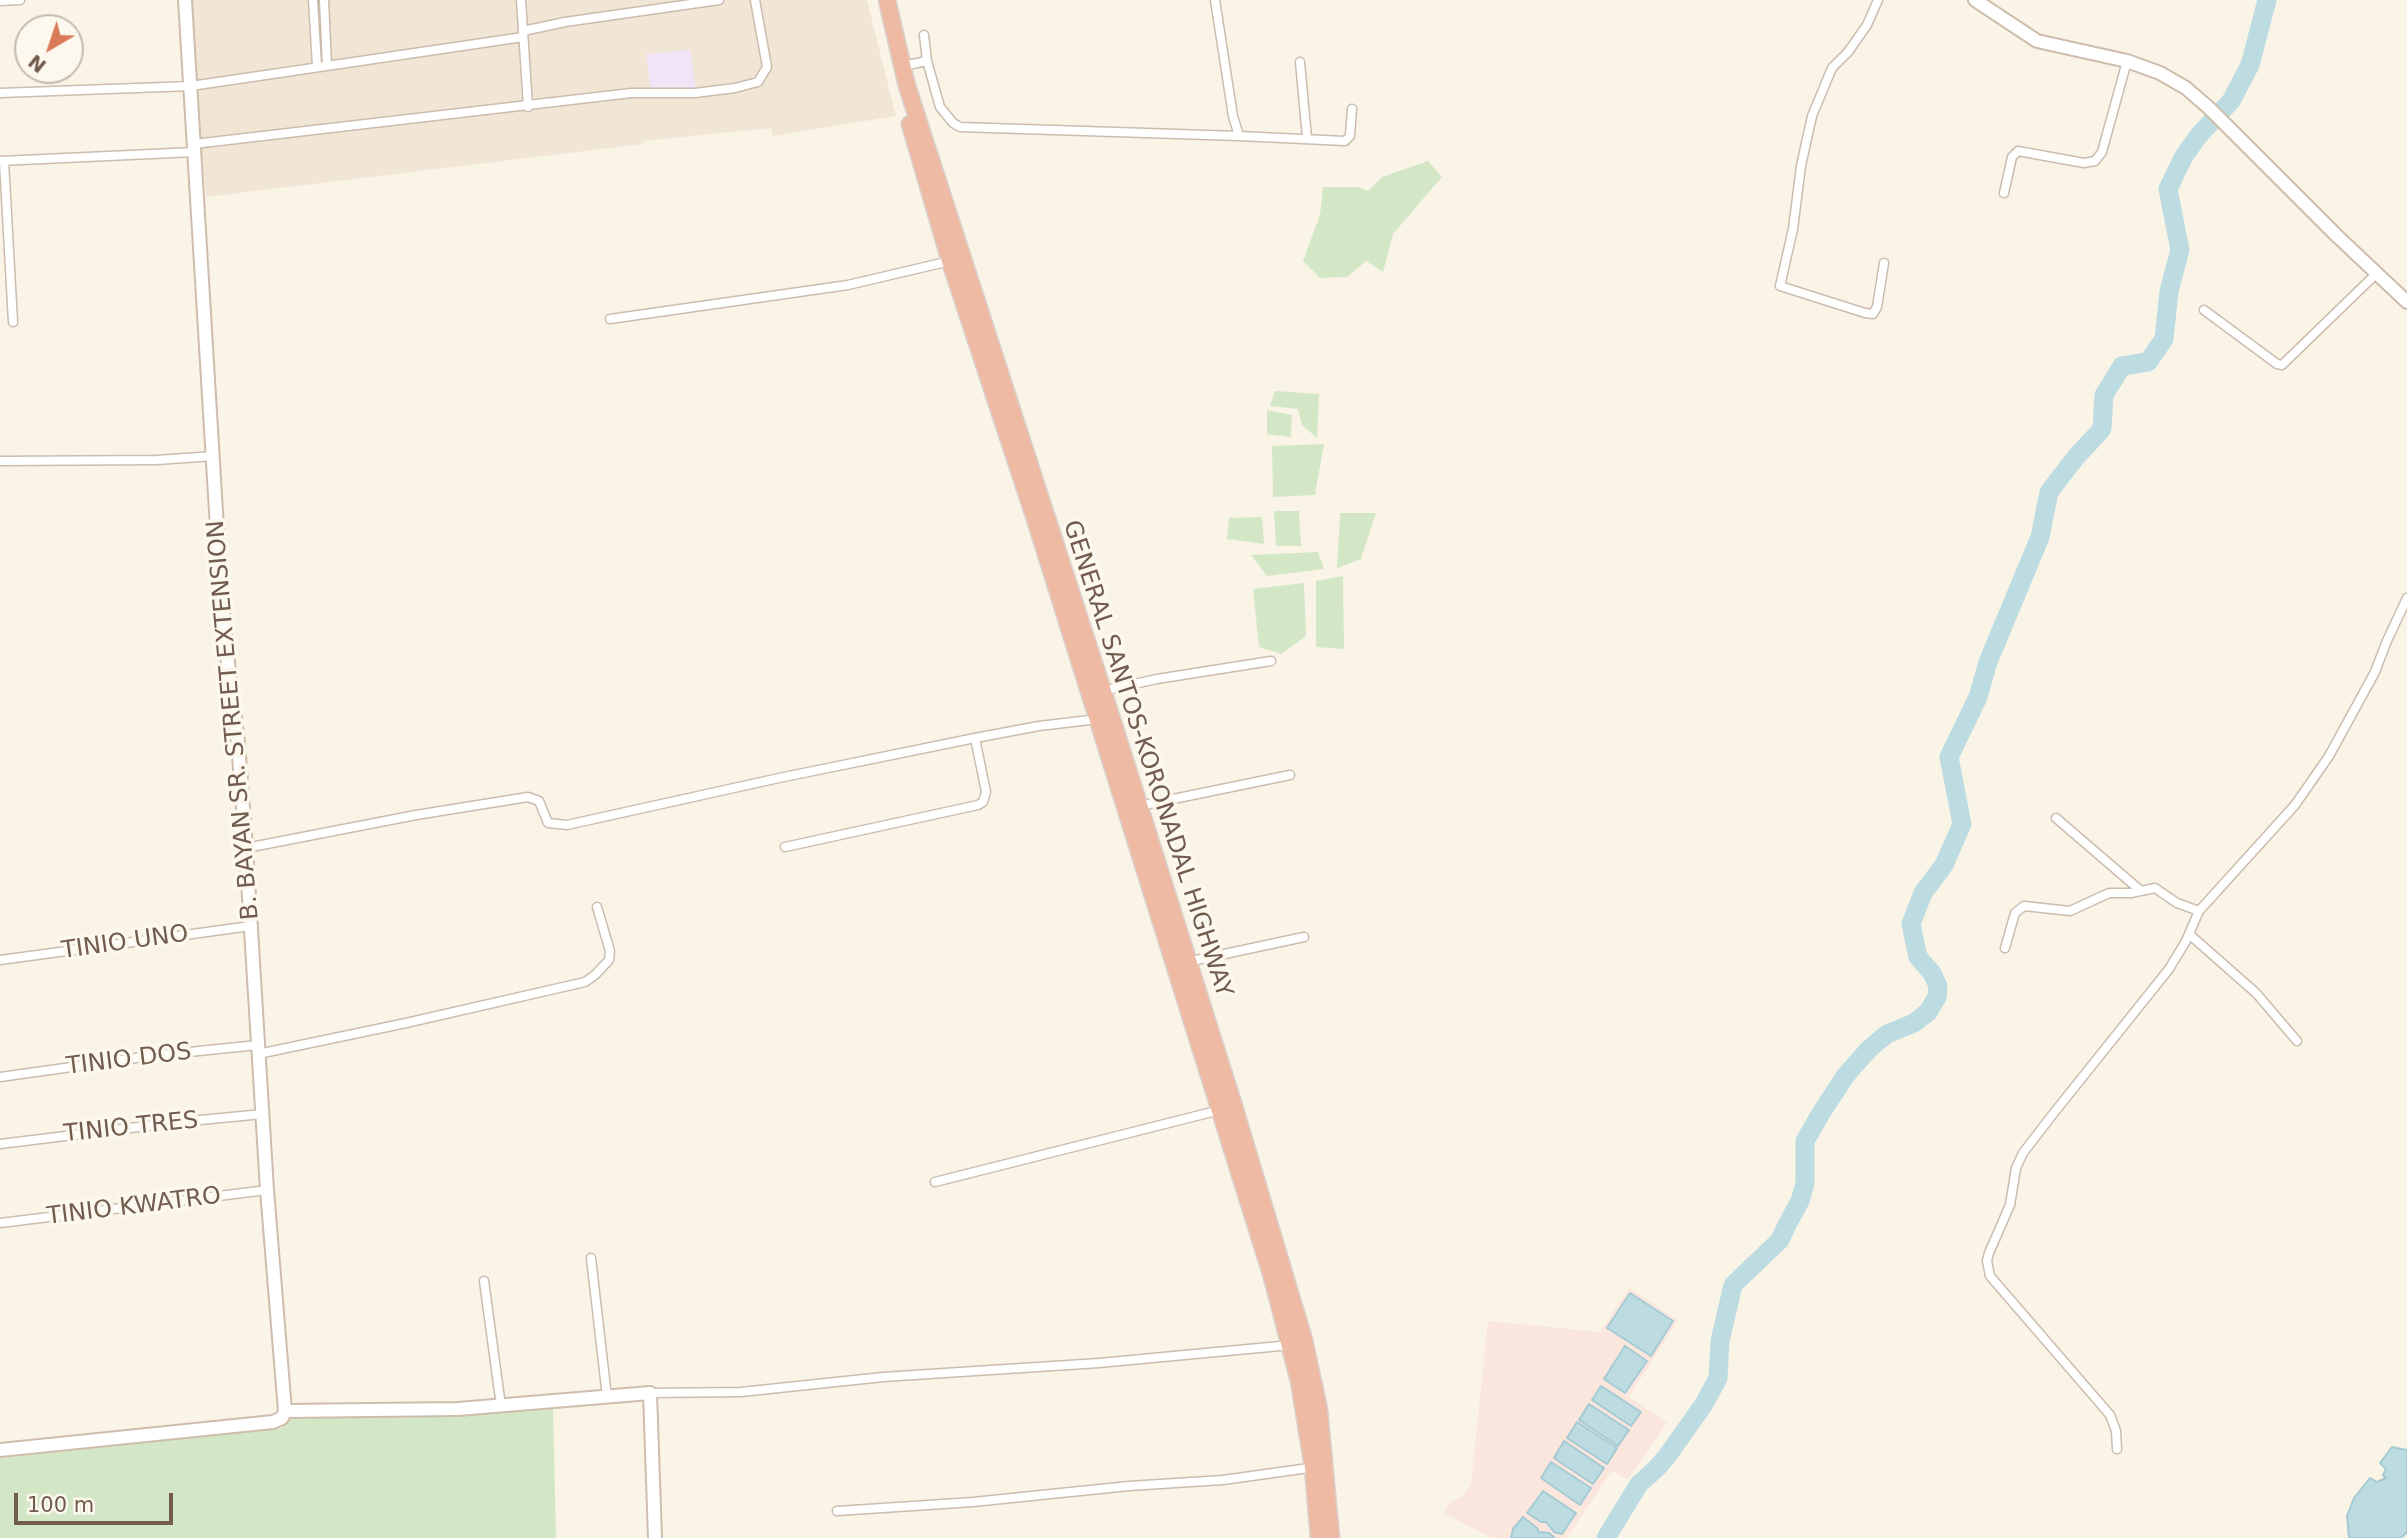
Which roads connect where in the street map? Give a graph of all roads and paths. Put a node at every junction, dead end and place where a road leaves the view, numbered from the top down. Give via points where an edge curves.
1 (20, 0) edge
2 (185, 0) edge
3 (313, 0) edge
4 (324, 0) edge
5 (521, 0) edge
6 (719, 0) edge
7 (755, 0) edge
8 (877, 0) edge
9 (887, 0) edge
10 (1215, 0) edge
11 (1878, 0) edge
12 (1975, 0) edge
13 (0, 1) edge
14 (523, 34) junction
15 (924, 35) dead end
16 (927, 61) junction
17 (2127, 61) junction
18 (1300, 62) dead end
19 (327, 65) junction
20 (317, 66) junction
21 (903, 66) junction
22 (191, 86) junction
23 (0, 93) edge
24 (528, 107) junction
25 (1352, 108) dead end
26 (1240, 136) junction
27 (1307, 138) junction
28 (195, 148) junction
29 (2, 161) edge
30 (2004, 193) dead end
31 (950, 261) junction
32 (1884, 263) dead end
33 (2377, 273) junction
34 (2407, 302) edge
35 (2204, 310) dead end
36 (610, 319) dead end
37 (13, 322) dead end
38 (214, 456) junction
39 (0, 461) edge
40 (2407, 598) edge
41 (1272, 662) dead end
42 (1096, 694) junction
43 (1103, 716) junction
44 (975, 738) junction
45 (1290, 775) dead end
46 (1139, 806) junction
47 (2056, 818) dead end
48 (785, 847) dead end
49 (246, 848) junction
50 (2141, 891) junction
51 (597, 907) dead end
52 (2199, 911) junction
53 (251, 926) junction
54 (2189, 934) junction
55 (1304, 937) dead end
56 (2005, 948) dead end
57 (0, 960) edge
58 (1187, 962) junction
59 (2297, 1041) dead end
60 (258, 1049) junction
61 (0, 1077) edge
62 (1220, 1110) junction
63 (263, 1114) junction
64 (0, 1144) edge
65 (935, 1182) dead end
66 (267, 1190) junction
67 (0, 1223) edge
68 (591, 1258) dead end
69 (1278, 1276) junction
70 (484, 1281) dead end
71 (1291, 1345) junction
72 (650, 1393) junction
73 (607, 1397) junction
74 (501, 1406) junction
75 (285, 1411) junction
76 (2117, 1449) dead end
77 (0, 1450) edge
78 (1319, 1467) junction
79 (837, 1511) dead end
80 (655, 1538) edge
81 (1319, 1538) edge
82 (1331, 1538) edge

1 - 13 street
2 - 22 street, B. BAYAN SR. STREET EXTENSION
3 - 20 street
4 - 19 street
5 - 14 street
6 - 14 street via 565,22
7 - 24 street via 767,67 758,82 695,93 631,93
8 - 31 highway, GENERAL SANTOS-KORONADAL HIGHWAY
9 - 21 highway, GENERAL SANTOS-KORONADAL HIGHWAY
10 - 26 street
11 - 32 street via 1867,25 1832,68 1812,116 1780,286 1873,314
12 - 17 street via 2037,41
14 - 19 street
14 - 24 street
15 - 16 street
16 - 21 street
16 - 26 street via 940,107 960,127
17 - 30 street via 2102,152 2095,161 2018,151 2012,157
17 - 33 street via 2175,81 2209,108
18 - 27 street
19 - 20 street
20 - 22 street
21 - 42 highway, GENERAL SANTOS-KORONADAL HIGHWAY
22 - 23 street
22 - 28 street, B. BAYAN SR. STREET EXTENSION
24 - 28 street
25 - 27 street via 1347,140
26 - 27 street
28 - 29 street
28 - 38 street, B. BAYAN SR. STREET EXTENSION
29 - 37 street
31 - 36 street via 848,285
31 - 42 highway, GENERAL SANTOS-KORONADAL HIGHWAY
33 - 34 street
33 - 35 street via 2282,365
38 - 39 street
38 - 49 street, B. BAYAN SR. STREET EXTENSION via 226,647
40 - 52 street via 2337,745 2295,805
41 - 42 street via 1157,679
42 - 43 highway, GENERAL SANTOS-KORONADAL HIGHWAY
43 - 44 street
43 - 46 highway, GENERAL SANTOS-KORONADAL HIGHWAY
43 - 62 highway, GENERAL SANTOS-KORONADAL HIGHWAY
44 - 48 street via 986,792 978,805
44 - 49 street via 567,825 548,823 539,801 528,797
45 - 46 street
46 - 58 highway, GENERAL SANTOS-KORONADAL HIGHWAY
47 - 50 street
49 - 53 street, B. BAYAN SR. STREET EXTENSION
50 - 52 street via 2158,889
50 - 56 street via 2109,893 2070,911 2024,905 2015,913
51 - 60 street, TINIO DOS via 609,960 584,982 406,1023
52 - 54 street
53 - 57 street, TINIO UNO
53 - 60 street, B. BAYAN SR. STREET EXTENSION
54 - 59 street via 2256,993
54 - 76 street via 2169,968 2019,1160 2010,1205 1987,1261 1994,1282 2110,1415
55 - 58 street
58 - 69 highway, GENERAL SANTOS-KORONADAL HIGHWAY via 1233,1102
60 - 61 street, TINIO DOS via 150,1056
60 - 63 street, B. BAYAN SR. STREET EXTENSION
62 - 65 street
62 - 69 highway, GENERAL SANTOS-KORONADAL HIGHWAY
63 - 64 street, TINIO TRES
63 - 66 street, B. BAYAN SR. STREET EXTENSION
66 - 67 street, TINIO KWATRO
66 - 75 street, B. BAYAN SR. STREET EXTENSION
68 - 73 street
69 - 71 highway, GENERAL SANTOS-KORONADAL HIGHWAY
69 - 78 highway, GENERAL SANTOS-KORONADAL HIGHWAY via 1304,1340 1317,1398
70 - 74 street
71 - 72 street via 741,1392
71 - 78 highway, GENERAL SANTOS-KORONADAL HIGHWAY
72 - 73 street
72 - 80 street
73 - 74 street
74 - 75 street
75 - 77 street via 273,1422
78 - 79 street via 1223,1480
78 - 81 highway, GENERAL SANTOS-KORONADAL HIGHWAY
78 - 82 highway, GENERAL SANTOS-KORONADAL HIGHWAY

